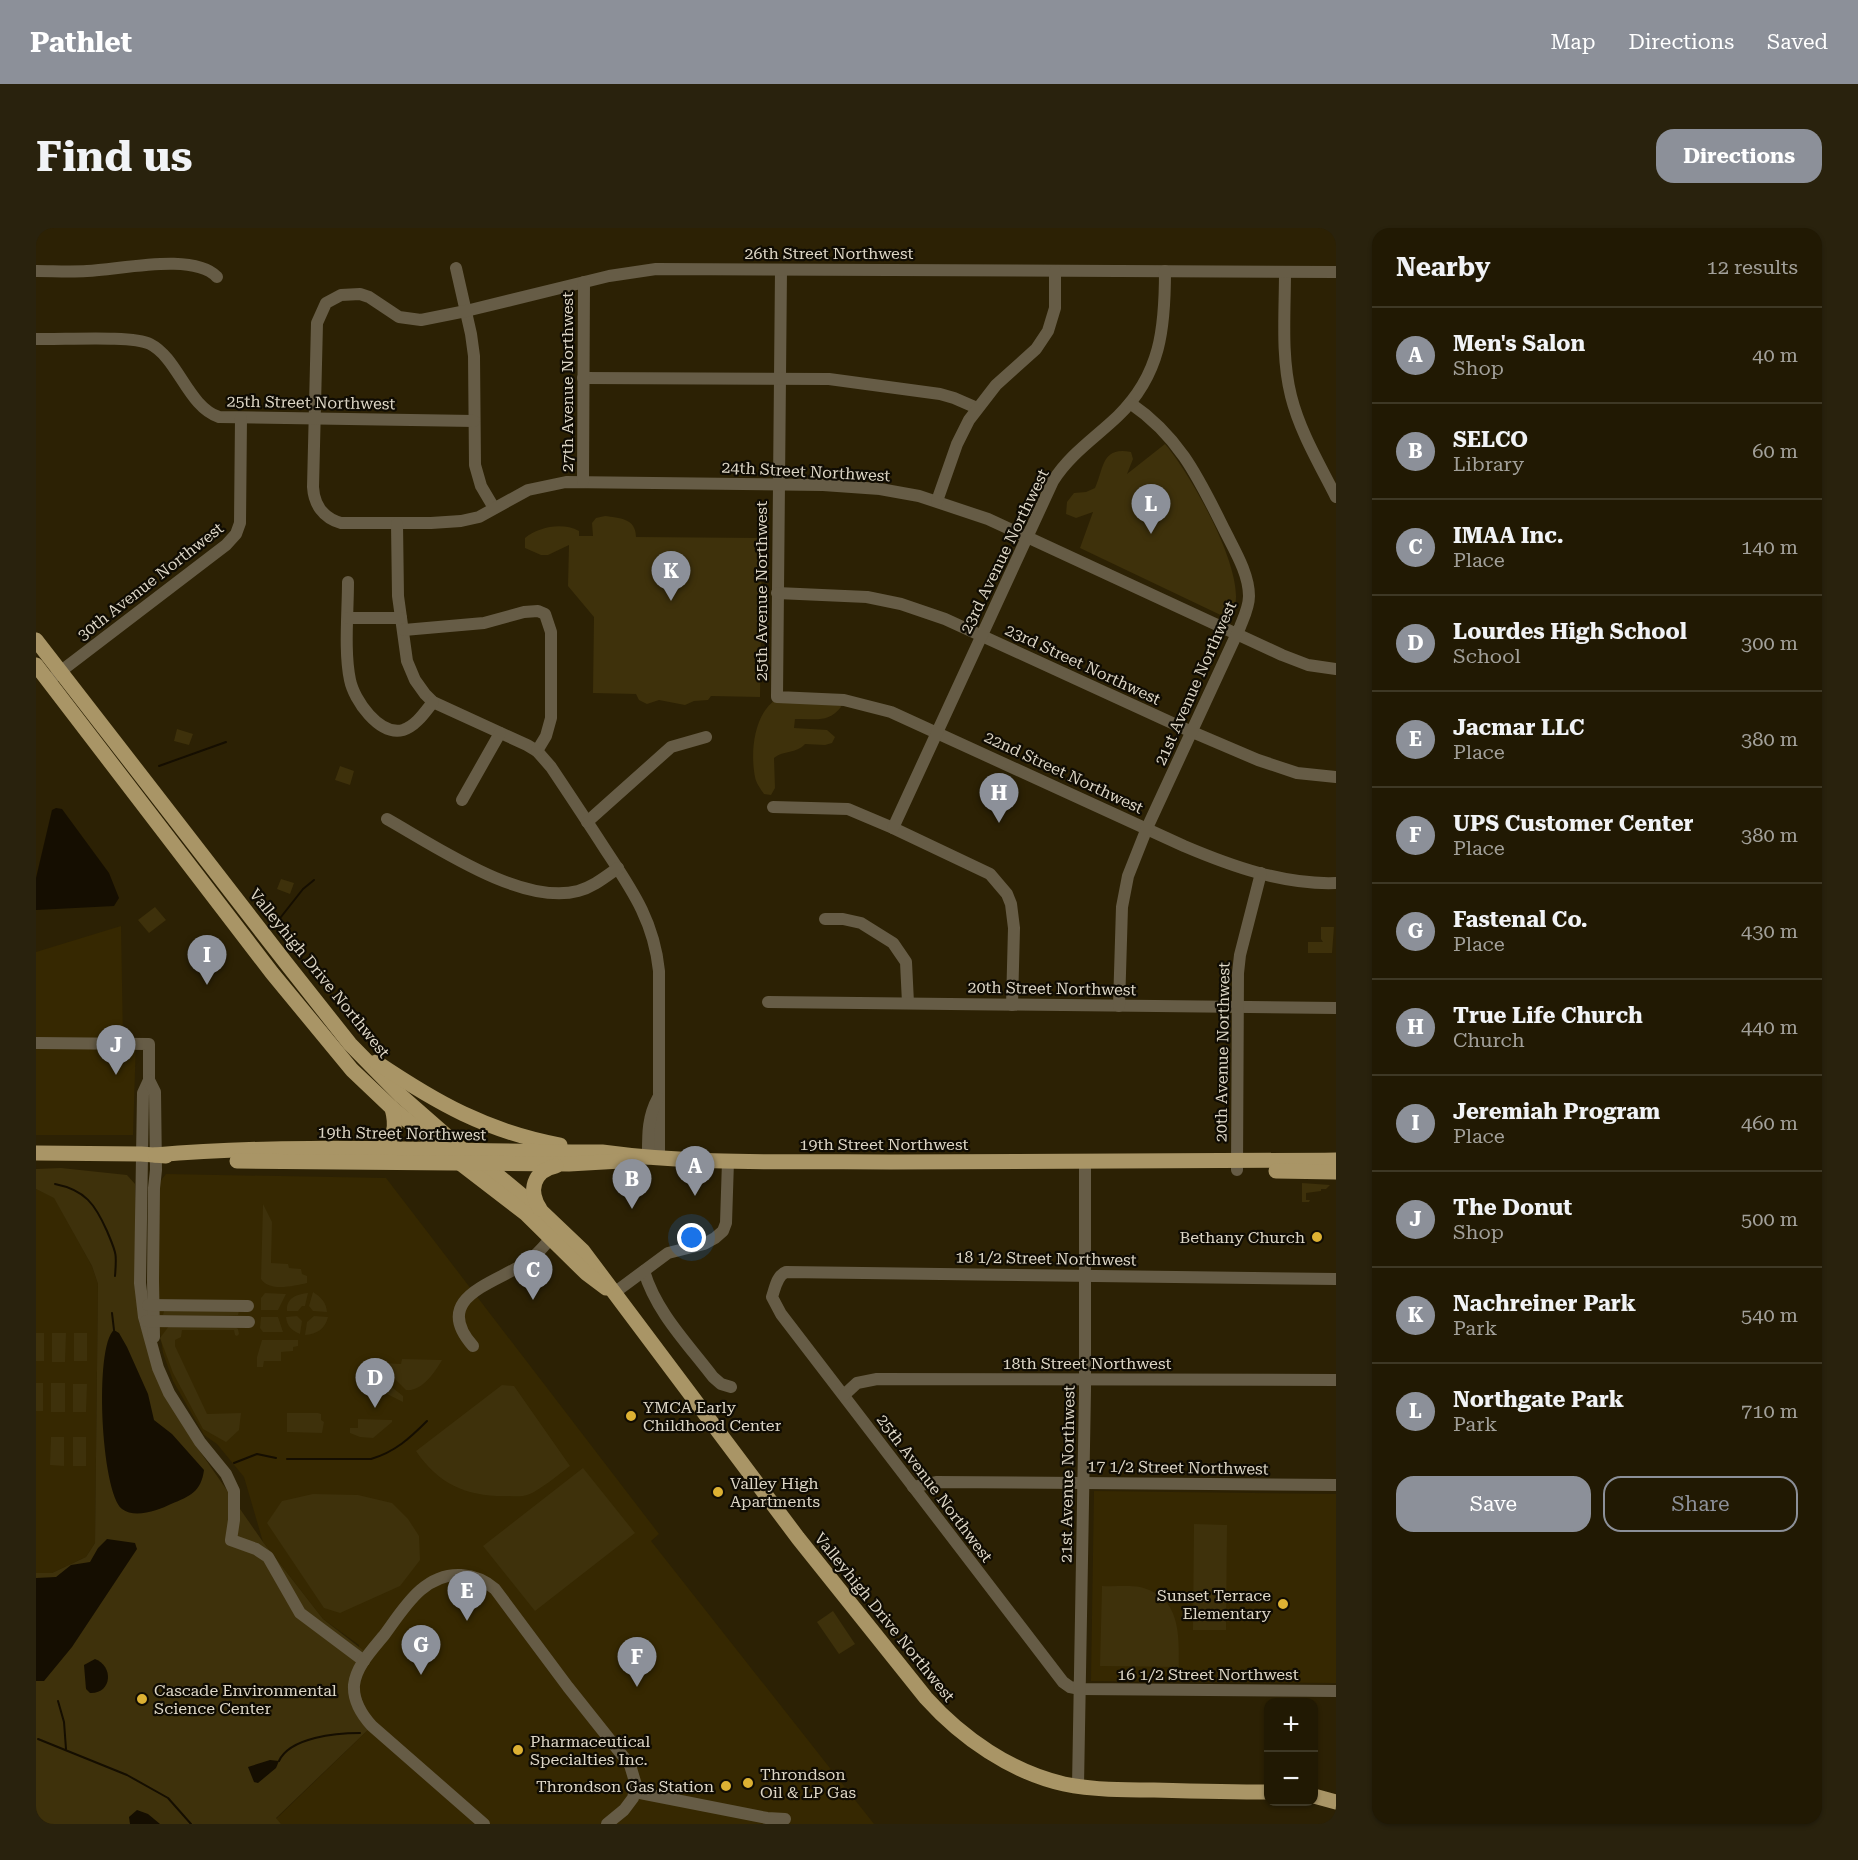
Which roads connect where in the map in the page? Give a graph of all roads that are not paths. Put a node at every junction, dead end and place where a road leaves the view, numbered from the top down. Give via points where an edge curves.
1 (456, 268) dead end
2 (781, 270) junction
3 (36, 271) edge
4 (1055, 271) junction
5 (1165, 271) junction
6 (1285, 272) junction
7 (1336, 272) edge
8 (218, 277) dead end
9 (584, 282) junction
10 (466, 311) junction
11 (36, 339) edge
12 (583, 378) junction
13 (781, 378) junction
14 (1130, 403) junction
15 (977, 408) junction
16 (241, 418) junction
17 (315, 418) junction
18 (474, 421) junction
19 (583, 482) junction
20 (778, 485) junction
21 (1336, 497) edge
22 (937, 501) junction
23 (494, 508) junction
24 (397, 524) junction
25 (1027, 537) junction
26 (348, 582) dead end
27 (777, 593) junction
28 (348, 618) junction
29 (403, 624) junction
30 (1236, 635) junction
31 (982, 636) junction
32 (36, 640) edge
33 (36, 665) edge
34 (1336, 669) edge
35 (54, 676) junction
36 (777, 697) joint
37 (434, 702) junction
38 (936, 732) junction
39 (1192, 732) junction
40 (500, 733) junction
41 (706, 737) dead end
42 (537, 751) junction
43 (1336, 777) edge
44 (462, 800) dead end
45 (773, 807) dead end
46 (387, 819) dead end
47 (587, 822) junction
48 (893, 828) junction
49 (1147, 828) junction
50 (618, 868) junction
51 (1261, 873) junction
52 (1336, 884) edge
53 (825, 919) dead end
54 (768, 1002) dead end
55 (908, 1003) junction
56 (1012, 1005) junction
57 (1119, 1006) junction
58 (1237, 1008) junction
59 (1336, 1008) edge
60 (36, 1043) edge
61 (350, 1044) junction
62 (392, 1108) junction
63 (379, 1150) junction
64 (442, 1150) junction
65 (602, 1152) junction
66 (36, 1153) edge
67 (148, 1154) junction
68 (463, 1157) junction
69 (654, 1159) junction
70 (1336, 1160) edge
71 (728, 1161) junction
72 (1085, 1162) junction
73 (483, 1163) junction
74 (570, 1164) junction
75 (1237, 1166) junction
76 (1336, 1172) edge
77 (542, 1212) junction
78 (551, 1238) junction
79 (644, 1271) junction
80 (1084, 1275) junction
81 (1336, 1279) edge
82 (614, 1293) junction
83 (771, 1297) joint
84 (148, 1305) junction
85 (248, 1306) dead end
86 (149, 1322) junction
87 (249, 1322) dead end
88 (473, 1346) dead end
89 (1085, 1379) junction
90 (1336, 1380) edge
91 (731, 1387) dead end
92 (844, 1395) junction
93 (1084, 1482) junction
94 (1336, 1485) edge
95 (913, 1487) junction
96 (364, 1662) junction
97 (1080, 1689) junction
98 (1336, 1691) edge
99 (1078, 1786) junction
100 (635, 1791) junction
101 (1264, 1792) edge
102 (1318, 1797) edge
103 (1336, 1802) edge
104 (785, 1819) dead end
105 (484, 1824) edge
106 (607, 1824) edge

1 - 10 street
2 - 4 street, 26th Street Northwest
2 - 9 street, 26th Street Northwest via 656,269
2 - 13 street, 25th Avenue Northwest
3 - 8 street via 195,266 205,267
4 - 5 street, 26th Street Northwest
4 - 15 street via 1055,309 1048,331 1036,349
5 - 6 street, 26th Street Northwest
5 - 14 street, 23rd Avenue Northwest via 1159,348
6 - 7 street, 26th Street Northwest
6 - 21 street via 1286,363 1291,395 1301,426
9 - 10 street, 26th Street Northwest
9 - 12 street, 27th Avenue Northwest
10 - 17 street, 26th Street Northwest via 407,319 360,294 334,297 326,303 316,323
10 - 18 street via 474,356
11 - 16 street, 25th Street Northwest via 146,343 162,354 207,412
12 - 13 street
12 - 19 street, 27th Avenue Northwest
13 - 15 street via 849,381 928,393
13 - 20 street, 25th Avenue Northwest
14 - 25 street, 23rd Avenue Northwest via 1065,464
14 - 30 street, 21st Avenue Northwest via 1154,420 1184,455 1234,548 1249,594
15 - 22 street via 957,444
16 - 17 street, 25th Street Northwest
16 - 35 street, 30th Avenue Northwest via 241,517 236,534
17 - 18 street, 25th Street Northwest
17 - 24 street, 24th Street Northwest via 313,493 322,512 341,523
18 - 23 street via 476,470
19 - 20 street, 24th Street Northwest
19 - 23 street, 24th Street Northwest via 539,487
20 - 22 street, 24th Street Northwest via 880,489
20 - 27 street, 25th Avenue Northwest
22 - 25 street, 24th Street Northwest
23 - 24 street, 24th Street Northwest via 461,521
24 - 29 street via 397,584
25 - 30 street, 24th Street Northwest
25 - 31 street, 23rd Avenue Northwest
26 - 28 street
27 - 31 street, 23rd Street Northwest via 883,600 922,610
27 - 36 street, 25th Avenue Northwest
28 - 29 street
28 - 37 street via 350,681 377,722 391,730 405,729
29 - 37 street via 410,670
29 - 42 street via 484,623 524,612 544,614 551,632 551,718
30 - 34 street, 24th Street Northwest via 1308,665
30 - 39 street, 21st Avenue Northwest
31 - 38 street, 23rd Avenue Northwest
31 - 39 street, 23rd Street Northwest
32 - 35 main road, Valleyhigh Drive Northwest
33 - 35 main road, Valleyhigh Drive Northwest
35 - 61 main road, Valleyhigh Drive Northwest
35 - 62 main road, Valleyhigh Drive Northwest via 322,1036
36 - 38 street, 22nd Street Northwest via 870,705
37 - 40 street
38 - 48 street, 23rd Avenue Northwest
38 - 49 street, 22nd Street Northwest
39 - 43 street, 23rd Street Northwest via 1282,769
39 - 49 street, 21st Avenue Northwest
40 - 42 street
40 - 44 street
41 - 47 street via 677,744 662,753
42 - 47 street
45 - 48 street via 848,809
46 - 50 street via 459,859 538,893 577,891
47 - 50 street
48 - 56 street via 990,874 1007,894 1014,928
49 - 51 street, 22nd Street Northwest via 1208,856
49 - 57 street, 21st Avenue Northwest via 1123,896
50 - 69 street via 642,909 657,955 659,1097 648,1124
51 - 52 street, 22nd Street Northwest
51 - 58 street, 20th Avenue Northwest via 1240,955
53 - 55 street via 861,923 893,943 906,962
54 - 55 street, 20th Street Northwest
55 - 56 street, 20th Street Northwest
56 - 57 street, 20th Street Northwest
57 - 58 street, 20th Street Northwest
58 - 59 street, 20th Street Northwest
58 - 75 street, 20th Avenue Northwest
60 - 67 street via 149,1044 149,1080 155,1092
61 - 65 main road via 452,1110 480,1123 535,1140
61 - 68 main road, Valleyhigh Drive Northwest
62 - 63 main road via 395,1130
62 - 64 main road, Valleyhigh Drive Northwest
63 - 64 main road, 19th Street Northwest
63 - 67 main road, 19th Street Northwest
64 - 68 main road, 19th Street Northwest
65 - 68 main road, 19th Street Northwest
65 - 69 main road, 19th Street Northwest
66 - 67 main road, 19th Street Northwest
67 - 68 main road, 19th Street Northwest via 252,1161
67 - 84 street
68 - 73 main road, Valleyhigh Drive Northwest
68 - 78 main road, Valleyhigh Drive Northwest
69 - 71 main road, 19th Street Northwest
69 - 74 main road, 19th Street Northwest
70 - 75 main road, 19th Street Northwest
71 - 72 main road, 19th Street Northwest
71 - 79 street via 723,1231 704,1244 668,1253
72 - 75 main road, 19th Street Northwest
72 - 80 street, 21st Avenue Northwest
73 - 74 main road, 19th Street Northwest
73 - 77 main road, Valleyhigh Drive Northwest
74 - 77 main road via 546,1168 536,1179 534,1194
75 - 76 main road, 19th Street Northwest
77 - 82 main road, Valleyhigh Drive Northwest via 583,1251
78 - 82 main road, Valleyhigh Drive Northwest via 586,1273
78 - 88 street via 526,1263 495,1278 465,1301 459,1315 460,1330
79 - 82 street
79 - 91 street via 659,1306 713,1377
80 - 81 street, 18 1/2 Street Northwest
80 - 83 street, 18 1/2 Street Northwest via 786,1272 779,1277
80 - 89 street, 21st Avenue Northwest
82 - 99 main road, Valleyhigh Drive Northwest via 798,1538 940,1713 968,1738 1008,1762 1035,1775
83 - 92 street, 25th Avenue Northwest
84 - 85 street
84 - 86 street
86 - 87 street
86 - 96 street via 158,1368 169,1393 234,1491 231,1540 268,1557 300,1612
89 - 90 street, 18th Street Northwest
89 - 92 street, 18th Street Northwest via 877,1378 857,1383
89 - 93 street, 21st Avenue Northwest
92 - 95 street, 25th Avenue Northwest
93 - 94 street, 17 1/2 Street Northwest
93 - 95 street, 17 1/2 Street Northwest via 936,1482
93 - 97 street, 21st Avenue Northwest
95 - 97 street, 25th Avenue Northwest via 1055,1674 1070,1687
96 - 100 street via 420,1591 436,1580 456,1575 481,1579 495,1589 630,1766
96 - 105 street via 354,1688 364,1718
97 - 98 street, 16 1/2 Street Northwest
97 - 99 street, 21st Avenue Northwest
99 - 101 main road, Valleyhigh Drive Northwest
100 - 104 street
100 - 106 street via 630,1804
102 - 103 main road

